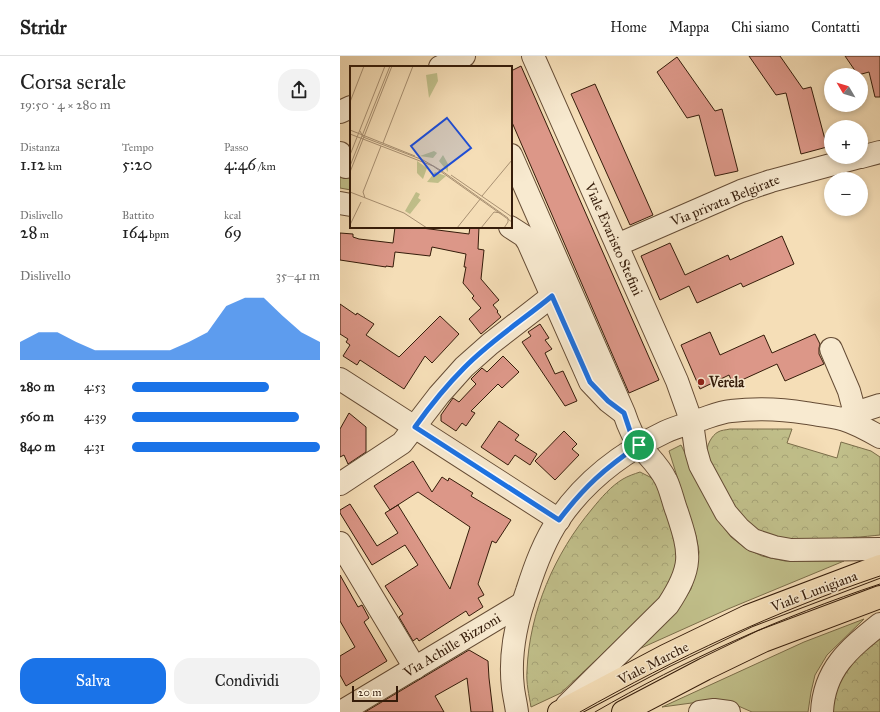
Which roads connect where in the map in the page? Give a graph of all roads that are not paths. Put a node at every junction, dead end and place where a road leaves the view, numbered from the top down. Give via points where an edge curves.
1 (464, 56) edge
2 (468, 56) edge
3 (533, 56) edge
4 (442, 66) edge
5 (473, 66) edge
6 (350, 107) edge
7 (340, 112) edge
8 (880, 152) edge
9 (868, 155) edge
10 (512, 156) edge
11 (834, 164) edge
12 (340, 203) edge
13 (350, 205) edge
14 (512, 228) edge
15 (617, 245) junction
16 (552, 296) junction
17 (831, 349) dead end
18 (340, 379) edge
19 (880, 406) edge
20 (624, 413) junction
21 (848, 416) junction
22 (692, 423) junction
23 (415, 427) junction
24 (880, 437) edge
25 (639, 445) junction
26 (340, 484) edge
27 (559, 520) junction
28 (340, 542) edge
29 (880, 549) edge
30 (880, 566) edge
31 (880, 597) edge
32 (522, 603) junction
33 (748, 616) joint
34 (880, 624) edge
35 (763, 641) joint
36 (415, 668) junction
37 (560, 711) edge
38 (341, 712) edge
39 (517, 712) edge
40 (623, 712) edge
41 (700, 712) edge
42 (729, 712) edge
43 (822, 712) edge

1 - 4 street
2 - 5 street
3 - 15 street, Viale Evaristo Stefini
6 - 7 street
8 - 9 street, Via privata Belgirate
10 - 20 street
11 - 15 street, Via privata Belgirate via 740,191
12 - 13 street
14 - 16 street via 528,242
15 - 22 street, Viale Evaristo Stefini via 677,381
16 - 20 street via 590,382
16 - 23 street via 464,367
17 - 21 street via 849,391
18 - 23 street
19 - 21 street
20 - 25 street via 630,431
21 - 22 street via 749,409 729,411
21 - 24 street
22 - 25 street
22 - 29 street, Viale Evaristo Stefini via 700,465 726,513 753,540 791,550
23 - 26 street via 402,443
23 - 27 street
25 - 27 street via 592,480
25 - 37 street via 666,480 687,544 688,560 684,576 668,605
27 - 32 street via 543,548
28 - 36 street
30 - 33 main road, Viale Lunigiana
31 - 35 main road, Viale Lunigiana
32 - 36 street, Via Achille Bizzoni
32 - 39 street via 512,657 512,688
33 - 37 main road, Viale Marche
34 - 43 street via 839,661 824,695
35 - 40 main road, Viale Marche
36 - 38 street, Via Achille Bizzoni
41 - 42 street

